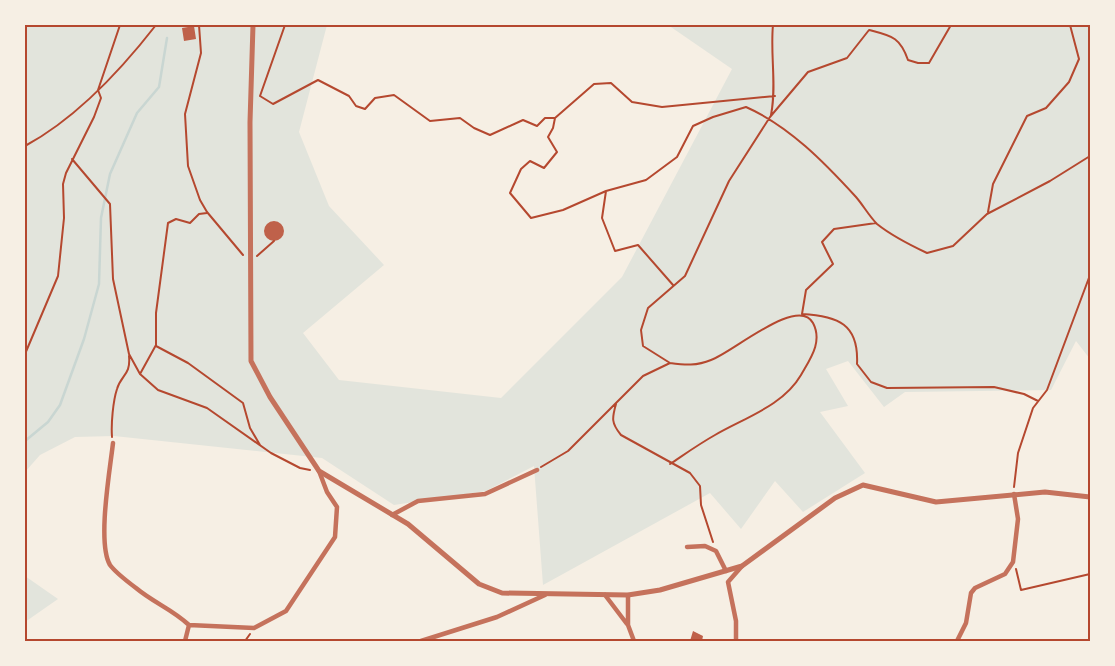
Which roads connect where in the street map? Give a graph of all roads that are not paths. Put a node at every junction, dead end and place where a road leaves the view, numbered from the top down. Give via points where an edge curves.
1 (252, 25) edge
2 (113, 443) road end
3 (537, 470) road end
4 (319, 471) junction
5 (1014, 494) junction
6 (1090, 496) edge
7 (392, 515) junction
8 (687, 547) dead end
9 (742, 566) junction
10 (726, 571) junction
11 (546, 594) junction
12 (605, 595) junction
13 (628, 596) junction
14 (189, 625) junction
15 (628, 625) junction
16 (185, 641) edge
17 (421, 641) edge
18 (634, 641) edge
19 (736, 641) edge
20 (957, 641) edge

1 - 4 street via 251,361 270,397
2 - 14 street via 104,537 110,564 136,588 174,611
3 - 7 street via 485,494 418,501
4 - 7 street
4 - 14 street via 337,507 335,537 286,611 254,628
5 - 6 street via 1045,492
5 - 9 street via 936,502 863,485 835,498
5 - 20 street via 1018,519 1013,562 1005,574 971,593 966,623
7 - 11 street via 408,524 479,584 502,593
8 - 10 street via 705,546 716,551
9 - 10 street
9 - 19 street via 728,582 736,621
10 - 13 street
11 - 12 street
11 - 17 street via 496,617
12 - 13 street
12 - 15 street
13 - 15 street
14 - 16 street
15 - 18 street

